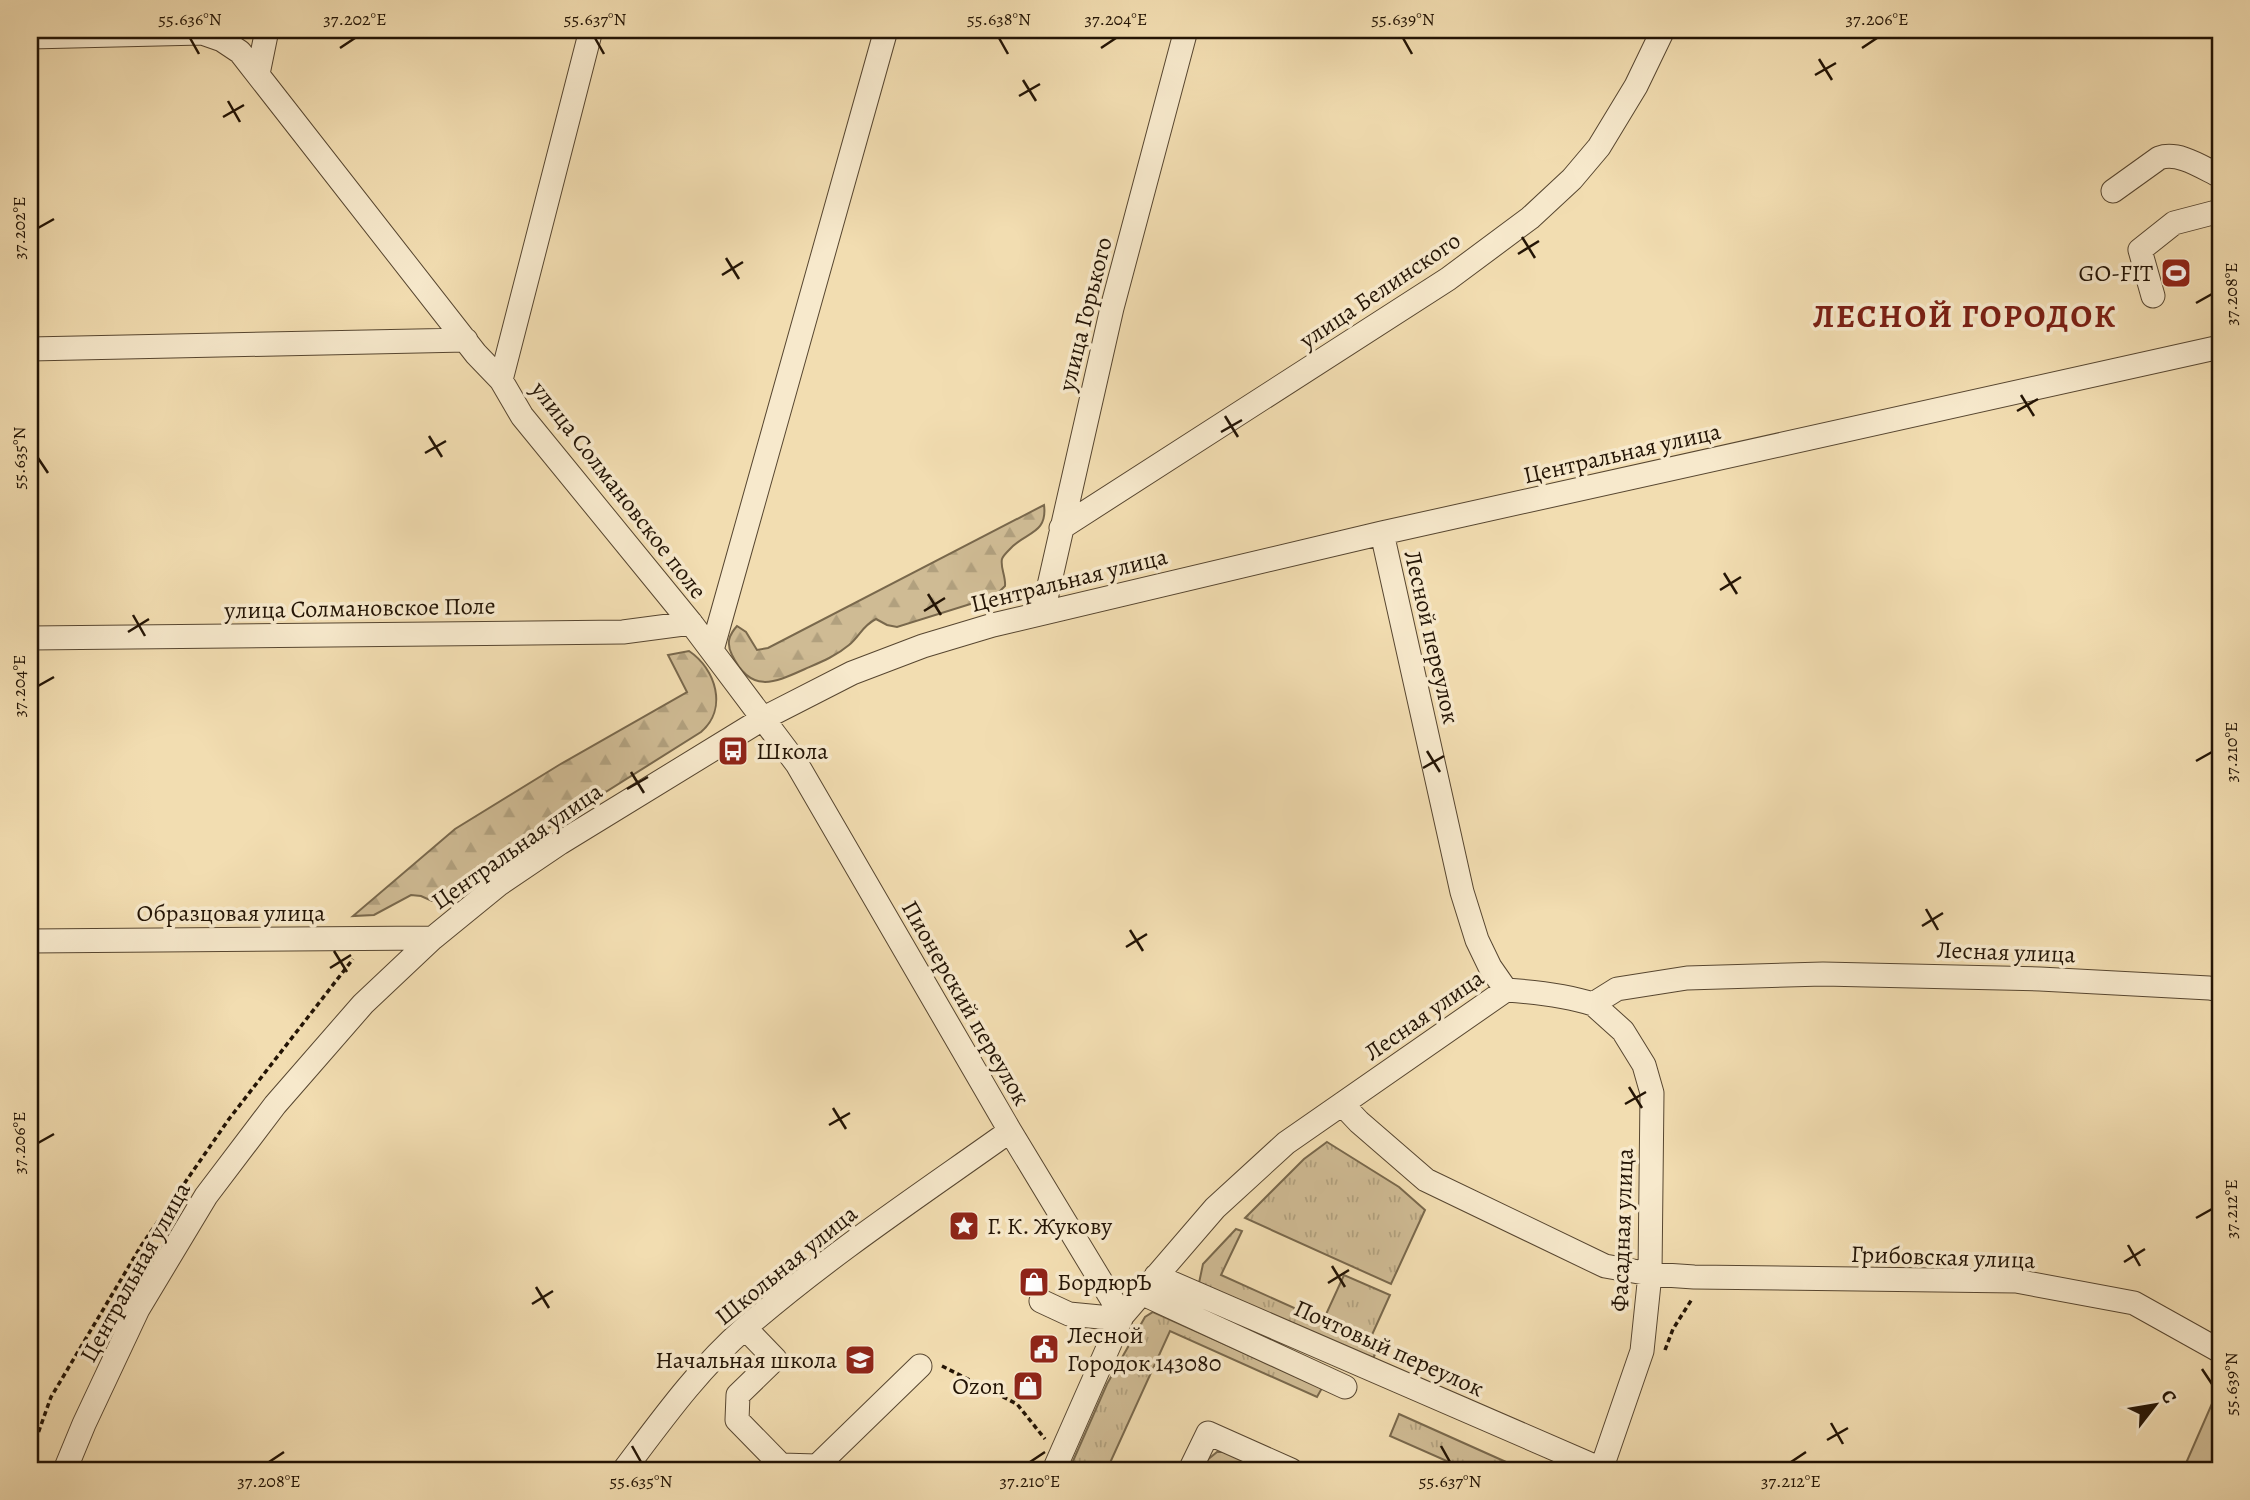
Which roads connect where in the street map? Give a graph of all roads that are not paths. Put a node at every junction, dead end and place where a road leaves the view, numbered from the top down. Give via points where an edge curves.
1 (267, 30) edge
2 (591, 30) edge
3 (886, 30) edge
4 (1186, 30) edge
5 (1663, 30) edge
6 (30, 37) edge
7 (258, 74) junction
8 (2220, 176) edge
9 (2113, 191) dead end
10 (2220, 211) edge
11 (2153, 296) dead end
12 (466, 340) junction
13 (2220, 347) edge
14 (30, 349) edge
15 (502, 380) junction
16 (1061, 528) junction
17 (1382, 534) junction
18 (1043, 612) junction
19 (691, 623) junction
20 (30, 638) edge
21 (712, 650) junction
22 (764, 718) junction
23 (433, 938) junction
24 (30, 941) edge
25 (1506, 990) junction
26 (2220, 990) edge
27 (1593, 1004) junction
28 (1342, 1104) junction
29 (1010, 1131) junction
30 (1650, 1274) junction
31 (1149, 1284) junction
32 (1041, 1301) dead end
33 (1121, 1318) junction
34 (745, 1328) junction
35 (2220, 1351) edge
36 (920, 1366) road end
37 (1345, 1387) dead end
38 (1057, 1463) edge
39 (1601, 1469) edge
40 (65, 1470) edge
41 (624, 1470) edge
42 (1190, 1470) edge
43 (1290, 1470) edge

1 - 7 street
2 - 15 street, улица Солмановское поле
3 - 21 street
4 - 16 street, улица Горького via 1112,308
5 - 16 street, улица Белинского via 1599,147 1530,218 1448,279
6 - 7 street via 202,33 240,52
7 - 12 street
8 - 9 street via 2166,155
10 - 11 street via 2174,223 2140,250
12 - 14 street
12 - 15 street
13 - 17 street, Центральная улица
15 - 19 street, улица Солмановское поле via 522,416
16 - 18 street, улица Горького
17 - 18 street, Центральная улица
17 - 25 street, Лесной переулок via 1462,892 1477,940
18 - 22 street, Центральная улица via 966,632 852,673
19 - 20 street, улица Солмановское Поле via 623,632
19 - 21 street, улица Солмановское поле
21 - 22 street, улица Солмановское поле
22 - 23 street, Центральная улица via 560,843 498,885
22 - 29 street, Пионерский переулок via 797,764
23 - 24 street, Образцовая улица
23 - 40 street, Центральная улица via 336,1034 205,1196 138,1309
25 - 27 street, Лесная улица
25 - 28 street, Лесная улица
26 - 27 street, Лесная улица via 2040,979 1823,974 1687,978 1616,989
27 - 30 street, Фасадная улица via 1623,1031 1644,1065 1651,1093
28 - 30 street, Грибовская улица via 1426,1180 1605,1266
28 - 31 street, Лесная улица via 1286,1143 1215,1208
29 - 33 street, Пионерский переулок
29 - 34 street, Школьная улица via 853,1243
30 - 35 street, Грибовская улица via 2016,1281 2134,1303
30 - 39 street, Фасадная улица via 1642,1351
31 - 33 street, Лесная улица
31 - 37 street
31 - 39 street, Почтовый переулок
32 - 33 street via 1069,1314
33 - 38 street, Лесная улица
34 - 36 street via 775,1359 738,1395 737,1420 781,1465 817,1466
34 - 41 street, Школьная улица via 689,1386
42 - 43 street via 1208,1433

